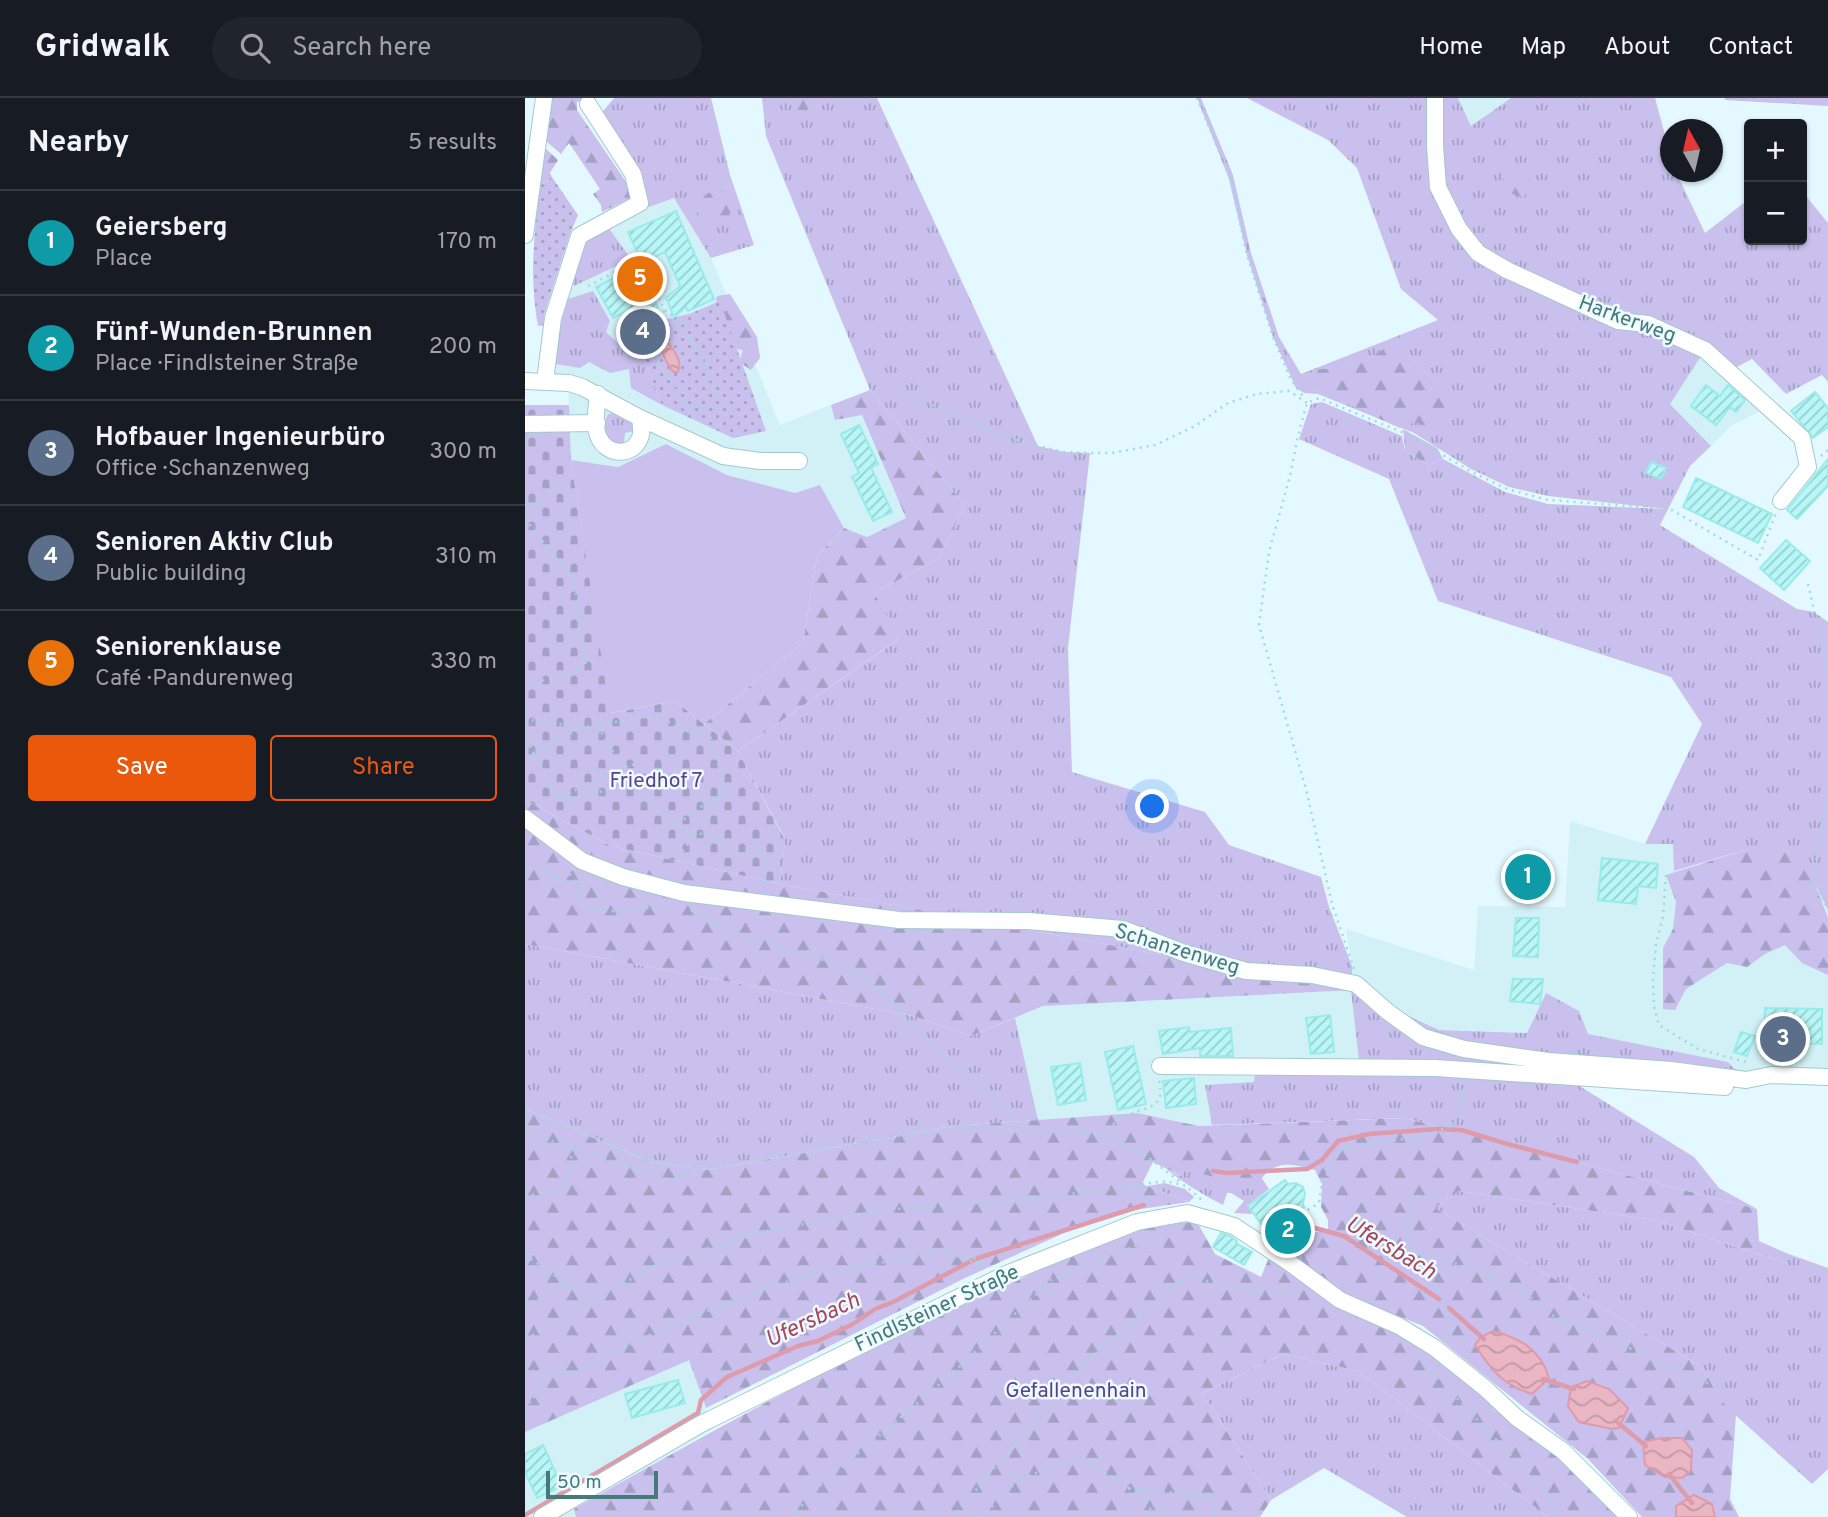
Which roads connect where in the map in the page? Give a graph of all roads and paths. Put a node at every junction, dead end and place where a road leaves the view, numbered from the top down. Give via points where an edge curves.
1 (544, 98) edge
2 (1197, 98) edge
3 (1435, 98) edge
4 (588, 104) dead end
5 (528, 185) edge
6 (525, 235) edge
7 (588, 286) dead end
8 (664, 309) junction
9 (525, 381) edge
10 (545, 381) junction
11 (598, 394) junction
12 (906, 394) dead end
13 (1307, 403) junction
14 (640, 418) junction
15 (597, 423) junction
16 (525, 424) edge
17 (799, 461) dead end
18 (562, 485) dead end
19 (1781, 500) joint
20 (525, 512) edge
21 (525, 519) edge
22 (1808, 584) dead end
23 (525, 686) edge
24 (1828, 699) edge
25 (525, 719) edge
26 (597, 726) junction
27 (582, 727) junction
28 (525, 733) edge
29 (533, 753) junction
30 (636, 764) dead end
31 (624, 766) junction
32 (660, 767) dead end
33 (641, 783) junction
34 (634, 784) junction
35 (726, 789) junction
36 (1828, 789) edge
37 (559, 798) junction
38 (525, 818) edge
39 (674, 826) junction
40 (692, 836) junction
41 (680, 855) dead end
42 (525, 864) edge
43 (566, 867) dead end
44 (605, 870) junction
45 (1666, 875) dead end
46 (578, 886) junction
47 (759, 902) junction
48 (675, 907) dead end
49 (686, 908) dead end
50 (1828, 910) edge
51 (1364, 992) junction
52 (1160, 1066) joint
53 (1468, 1072) junction
54 (1771, 1075) junction
55 (1828, 1077) edge
56 (1746, 1080) junction
57 (525, 1109) edge
58 (1027, 1131) junction
59 (525, 1132) edge
60 (1103, 1134) junction
61 (571, 1147) junction
62 (704, 1169) junction
63 (1130, 1186) junction
64 (1186, 1186) junction
65 (525, 1196) edge
66 (1433, 1197) dead end
67 (1205, 1202) dead end
68 (1162, 1223) junction
69 (1263, 1236) dead end
70 (1414, 1255) junction
71 (526, 1257) edge
72 (966, 1259) junction
73 (980, 1262) junction
74 (1006, 1274) junction
75 (567, 1286) junction
76 (1323, 1286) junction
77 (591, 1302) junction
78 (525, 1304) edge
79 (525, 1336) edge
80 (1423, 1341) junction
81 (548, 1370) junction
82 (525, 1371) edge
83 (1718, 1387) dead end
84 (525, 1409) edge
85 (1128, 1488) junction
86 (1145, 1499) junction
87 (542, 1517) edge
88 (793, 1517) edge
89 (953, 1517) edge
90 (982, 1517) edge
91 (1155, 1517) edge
92 (1175, 1517) edge
93 (1213, 1517) edge
94 (1557, 1517) edge
95 (1629, 1517) edge

1 - 5 street
2 - 13 path via 1230,178 1247,255 1273,337 1291,380
3 - 19 street, Harkerweg via 1438,187 1459,229 1478,253 1618,321 1648,324 1705,350 1802,438 1808,467
4 - 10 street via 632,174 640,203 579,236 553,318
5 - 6 street
7 - 8 path via 636,261 646,270
8 - 8 path via 689,335 722,406 688,407 668,381 656,347
9 - 10 street
10 - 11 street via 569,383
11 - 14 street
11 - 15 street
12 - 13 path via 1021,442 1090,453 1155,445 1228,403 1257,394 1289,391
13 - 19 path via 1319,398 1409,435 1507,489 1548,500 1670,509 1758,560
13 - 51 path via 1269,552 1259,625 1306,789 1332,904
14 - 15 street via 640,439 628,451 603,445
14 - 17 street via 723,456
15 - 16 street
18 - 20 path
21 - 23 path via 574,580 586,667
22 - 24 path via 1828,671
25 - 27 path
26 - 27 path
26 - 31 path
26 - 35 path via 660,715 681,731 709,733
27 - 29 path
28 - 29 path
29 - 37 path
30 - 31 path
31 - 33 path
31 - 37 path
32 - 33 path
33 - 34 path
34 - 37 path
34 - 39 path
35 - 39 path
35 - 40 path
36 - 50 path via 1813,879
38 - 44 street, Schanzenweg via 582,861
39 - 40 path
40 - 41 path
40 - 47 path via 707,832 738,856 751,846 767,859
42 - 46 path
43 - 46 path
44 - 46 path
44 - 47 street, Schanzenweg via 684,894
45 - 54 path via 1653,978 1659,1025 1698,1049 1738,1059
46 - 48 path via 579,898 594,909
47 - 51 street, Schanzenweg via 899,920 1028,921 1122,929 1246,971 1312,975 1356,984
49 - 58 path via 732,931 870,979 906,1019
51 - 56 street, Schanzenweg via 1423,1037 1464,1049
52 - 53 street
52 - 60 path via 1158,1101 1125,1116
53 - 56 street via 1735,1088
53 - 69 path via 1454,1124 1424,1137 1349,1146 1335,1155 1319,1203
54 - 55 street, Schanzenweg
54 - 56 street, Schanzenweg
57 - 62 path via 650,1161
58 - 60 path
58 - 62 path via 952,1127
59 - 61 path
60 - 64 path via 1145,1155
61 - 62 path via 669,1180
61 - 65 path via 571,1167 562,1188
63 - 64 path via 1166,1181
63 - 68 path via 1146,1199
63 - 77 path via 1042,1198 881,1210 755,1233 656,1265
64 - 67 path
66 - 70 path via 1417,1196 1407,1219 1409,1249
68 - 74 street, Findlsteiner Straße via 1137,1222
68 - 76 street, Findlsteiner Straße via 1188,1213 1234,1226
68 - 88 path via 1157,1237 1051,1280 947,1378 810,1494
70 - 80 path via 1441,1294 1451,1329
70 - 83 path via 1435,1256 1514,1285 1555,1317
71 - 75 path
72 - 73 path
72 - 73 path via 971,1256
72 - 81 path via 944,1251 794,1279 671,1324 573,1373
73 - 74 path
74 - 87 street, Findlsteiner Straße via 699,1424
75 - 77 path
75 - 78 path
76 - 80 street, Findlsteiner Straße via 1340,1300
76 - 89 path via 1262,1294 1186,1276 1080,1367
77 - 79 path
80 - 94 path via 1416,1354 1549,1497
80 - 95 street, Findlsteiner Straße via 1563,1451
81 - 82 path
81 - 84 path via 553,1373
85 - 86 path
85 - 90 path via 1081,1458 1019,1479
85 - 93 path via 1215,1497
86 - 91 path
86 - 92 path

